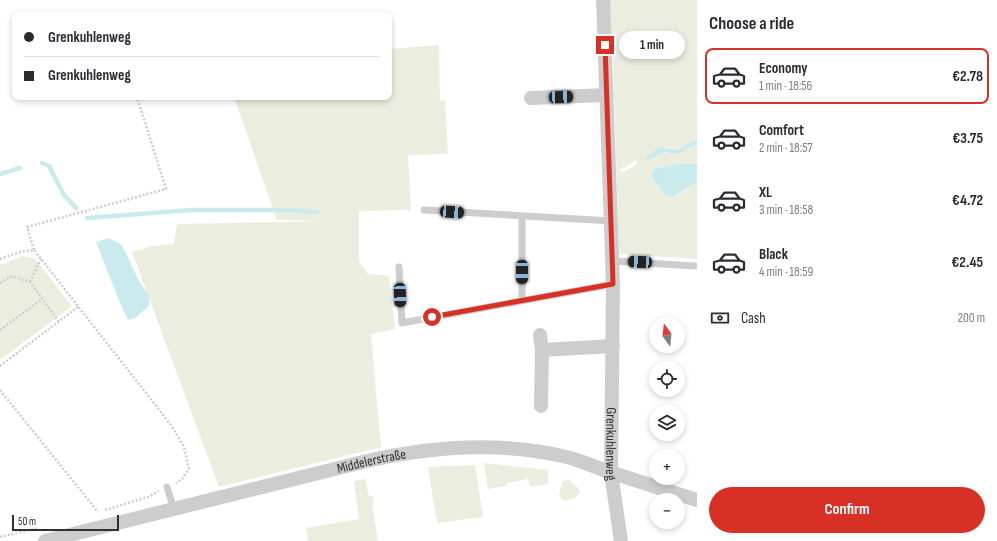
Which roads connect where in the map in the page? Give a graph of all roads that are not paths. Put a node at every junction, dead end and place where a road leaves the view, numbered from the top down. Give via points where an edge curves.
1 (603, 0) edge
2 (607, 95) junction
3 (530, 98) dead end
4 (424, 210) dead end
5 (522, 216) junction
6 (612, 221) junction
7 (613, 261) junction
8 (695, 266) dead end
9 (399, 267) dead end
10 (613, 284) junction
11 (522, 300) junction
12 (540, 335) dead end
13 (613, 346) junction
14 (542, 350) junction
15 (541, 406) dead end
16 (611, 473) junction
17 (167, 487) road end
18 (697, 500) edge
19 (174, 509) junction
20 (46, 541) edge
21 (621, 541) edge

1 - 2 street, Grenkuhlenweg
2 - 3 street
2 - 6 street, Grenkuhlenweg
4 - 5 lane
5 - 6 lane
5 - 11 lane
6 - 7 street, Grenkuhlenweg
7 - 8 lane
7 - 10 street, Grenkuhlenweg
9 - 11 lane via 402,323
10 - 11 lane
10 - 13 street, Grenkuhlenweg
12 - 14 street
13 - 14 street
13 - 16 street, Grenkuhlenweg
14 - 15 street
16 - 18 street, Middelerstraße
16 - 19 street, Middelerstraße via 568,457 534,451 457,447 374,459
16 - 21 street, Grenkuhlenweg
17 - 19 lane
19 - 20 street, Middelerstraße

